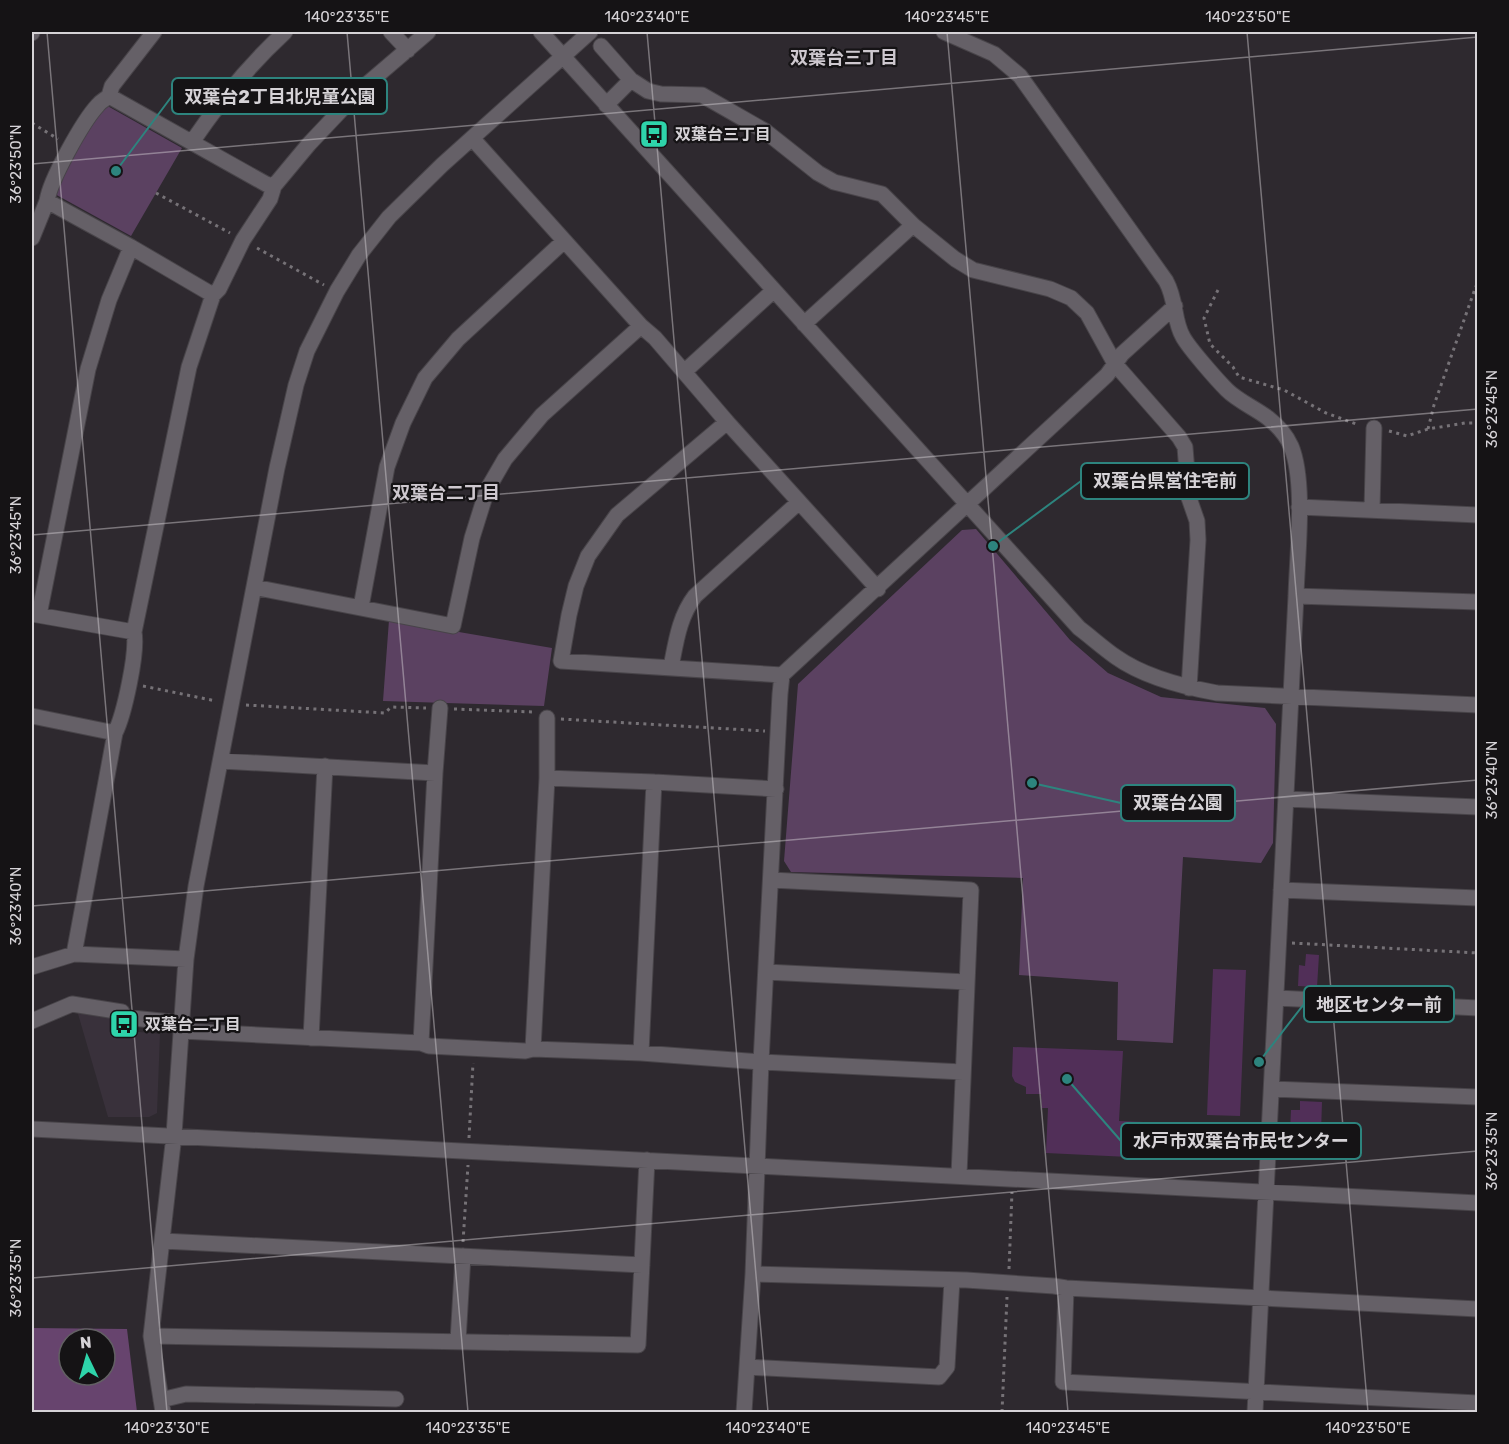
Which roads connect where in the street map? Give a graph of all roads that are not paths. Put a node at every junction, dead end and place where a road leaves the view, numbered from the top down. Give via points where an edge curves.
1 (154, 32) edge
2 (285, 32) edge
3 (391, 32) edge
4 (428, 32) edge
5 (541, 32) edge
6 (590, 32) edge
7 (944, 32) edge
8 (601, 46) dead end
9 (408, 50) junction
10 (562, 55) junction
11 (631, 80) junction
12 (109, 96) junction
13 (606, 105) junction
14 (472, 138) junction
15 (192, 142) junction
16 (274, 186) junction
17 (47, 201) junction
18 (913, 225) junction
19 (32, 238) edge
20 (564, 241) junction
21 (131, 247) junction
22 (773, 291) junction
23 (213, 295) junction
24 (1175, 306) junction
25 (804, 324) junction
26 (641, 326) junction
27 (1115, 364) junction
28 (684, 372) junction
29 (727, 422) junction
30 (1374, 428) road end
31 (800, 502) junction
32 (967, 504) junction
33 (1299, 507) junction
34 (1372, 509) junction
35 (1478, 515) edge
36 (254, 587) junction
37 (878, 589) junction
38 (1296, 596) junction
39 (1478, 602) edge
40 (361, 607) junction
41 (35, 614) edge
42 (135, 632) junction
43 (671, 667) junction
44 (782, 675) junction
45 (1189, 688) junction
46 (1291, 697) junction
47 (1478, 705) edge
48 (440, 708) dead end
49 (32, 716) edge
50 (547, 718) dead end
51 (115, 733) junction
52 (220, 761) junction
53 (325, 766) junction
54 (435, 773) junction
55 (547, 778) junction
56 (654, 782) junction
57 (776, 789) junction
58 (1286, 799) junction
59 (1478, 807) edge
60 (771, 880) junction
61 (1281, 890) junction
62 (1478, 898) edge
63 (74, 954) junction
64 (186, 959) junction
65 (32, 968) edge
66 (766, 972) junction
67 (967, 982) junction
68 (1277, 998) junction
69 (1478, 1008) edge
70 (32, 1021) edge
71 (181, 1027) junction
72 (311, 1038) junction
73 (421, 1043) junction
74 (533, 1049) junction
75 (641, 1053) junction
76 (761, 1062) junction
77 (963, 1072) junction
78 (1272, 1089) junction
79 (1478, 1097) edge
80 (32, 1129) edge
81 (174, 1135) junction
82 (647, 1160) junction
83 (757, 1165) junction
84 (959, 1175) junction
85 (1266, 1192) junction
86 (1478, 1203) edge
87 (163, 1241) junction
88 (463, 1252) junction
89 (642, 1264) junction
90 (753, 1274) junction
91 (952, 1280) junction
92 (1066, 1288) junction
93 (1260, 1298) junction
94 (1478, 1309) edge
95 (151, 1336) junction
96 (458, 1341) junction
97 (747, 1367) junction
98 (1256, 1393) junction
99 (396, 1399) dead end
100 (1478, 1403) edge
101 (162, 1406) edge
102 (744, 1413) edge
103 (1255, 1413) edge

1 - 12 street via 112,86
2 - 15 street via 243,74
3 - 9 street
4 - 9 street
5 - 10 street
6 - 10 street
7 - 24 street via 994,54 1020,76 1166,281
8 - 11 street
9 - 16 street via 360,91
10 - 13 street
10 - 14 street
11 - 13 street
11 - 18 street via 661,94 702,95 765,131 834,182 882,194
12 - 15 street
12 - 17 street via 98,104 71,147
13 - 22 street
14 - 20 street
14 - 36 street via 389,217 359,255 323,317 307,351 286,420
15 - 16 street
16 - 23 street
17 - 19 street
17 - 21 street
18 - 25 street
18 - 27 street via 974,270 1071,298 1087,313
20 - 26 street
20 - 40 street via 458,339 425,378 387,467
21 - 23 street
21 - 41 street via 109,300 88,369
22 - 25 street
22 - 28 street
23 - 42 street via 189,367
24 - 27 street
24 - 33 street via 1183,338 1227,391 1268,418 1291,445
25 - 32 street
26 - 28 street
26 - 40 street via 542,415 501,467 487,490 472,538 453,626
27 - 32 street
27 - 45 street via 1185,447 1189,498 1197,521 1198,540
28 - 29 street
29 - 31 street
29 - 43 street via 617,515 588,556 568,615 561,661
30 - 34 street
31 - 37 street
31 - 43 street via 686,607
32 - 37 street
32 - 45 street via 1079,628 1118,658
33 - 34 street
33 - 38 street
34 - 35 street
36 - 40 street
36 - 52 street
37 - 44 street
38 - 39 street
38 - 46 street
41 - 42 street
42 - 51 street via 129,682
43 - 44 street
44 - 57 street
45 - 46 street
46 - 47 street
46 - 58 street
48 - 54 street
49 - 51 street
50 - 55 street
51 - 63 street
52 - 53 street
52 - 64 street
53 - 54 street
53 - 72 street
54 - 73 street
55 - 56 street
55 - 74 street
56 - 57 street
56 - 75 street
57 - 60 street
58 - 59 street
58 - 61 street
60 - 66 street
60 - 67 street via 971,890
61 - 62 street
61 - 68 street
63 - 64 street
63 - 65 street
64 - 71 street
66 - 67 street
66 - 76 street
67 - 77 street
68 - 69 street
68 - 78 street
70 - 71 street via 72,1004
71 - 72 street
71 - 81 street
72 - 73 street
73 - 74 street
74 - 75 street
75 - 76 street
76 - 77 street
76 - 83 street
77 - 84 street
78 - 79 street
78 - 85 street
80 - 81 street
81 - 82 street
81 - 87 street
82 - 83 street
82 - 89 street
83 - 84 street
83 - 90 street
84 - 85 street
85 - 86 street
85 - 93 street
87 - 88 street
87 - 95 street
88 - 89 street
88 - 96 street
89 - 96 street via 638,1345
90 - 91 street
90 - 97 street
91 - 92 street
91 - 97 street via 947,1367 939,1377
92 - 93 street
92 - 98 street via 1063,1382
93 - 94 street
93 - 98 street
95 - 96 street
95 - 101 street
97 - 102 street
98 - 100 street
98 - 103 street
99 - 101 street via 186,1394

